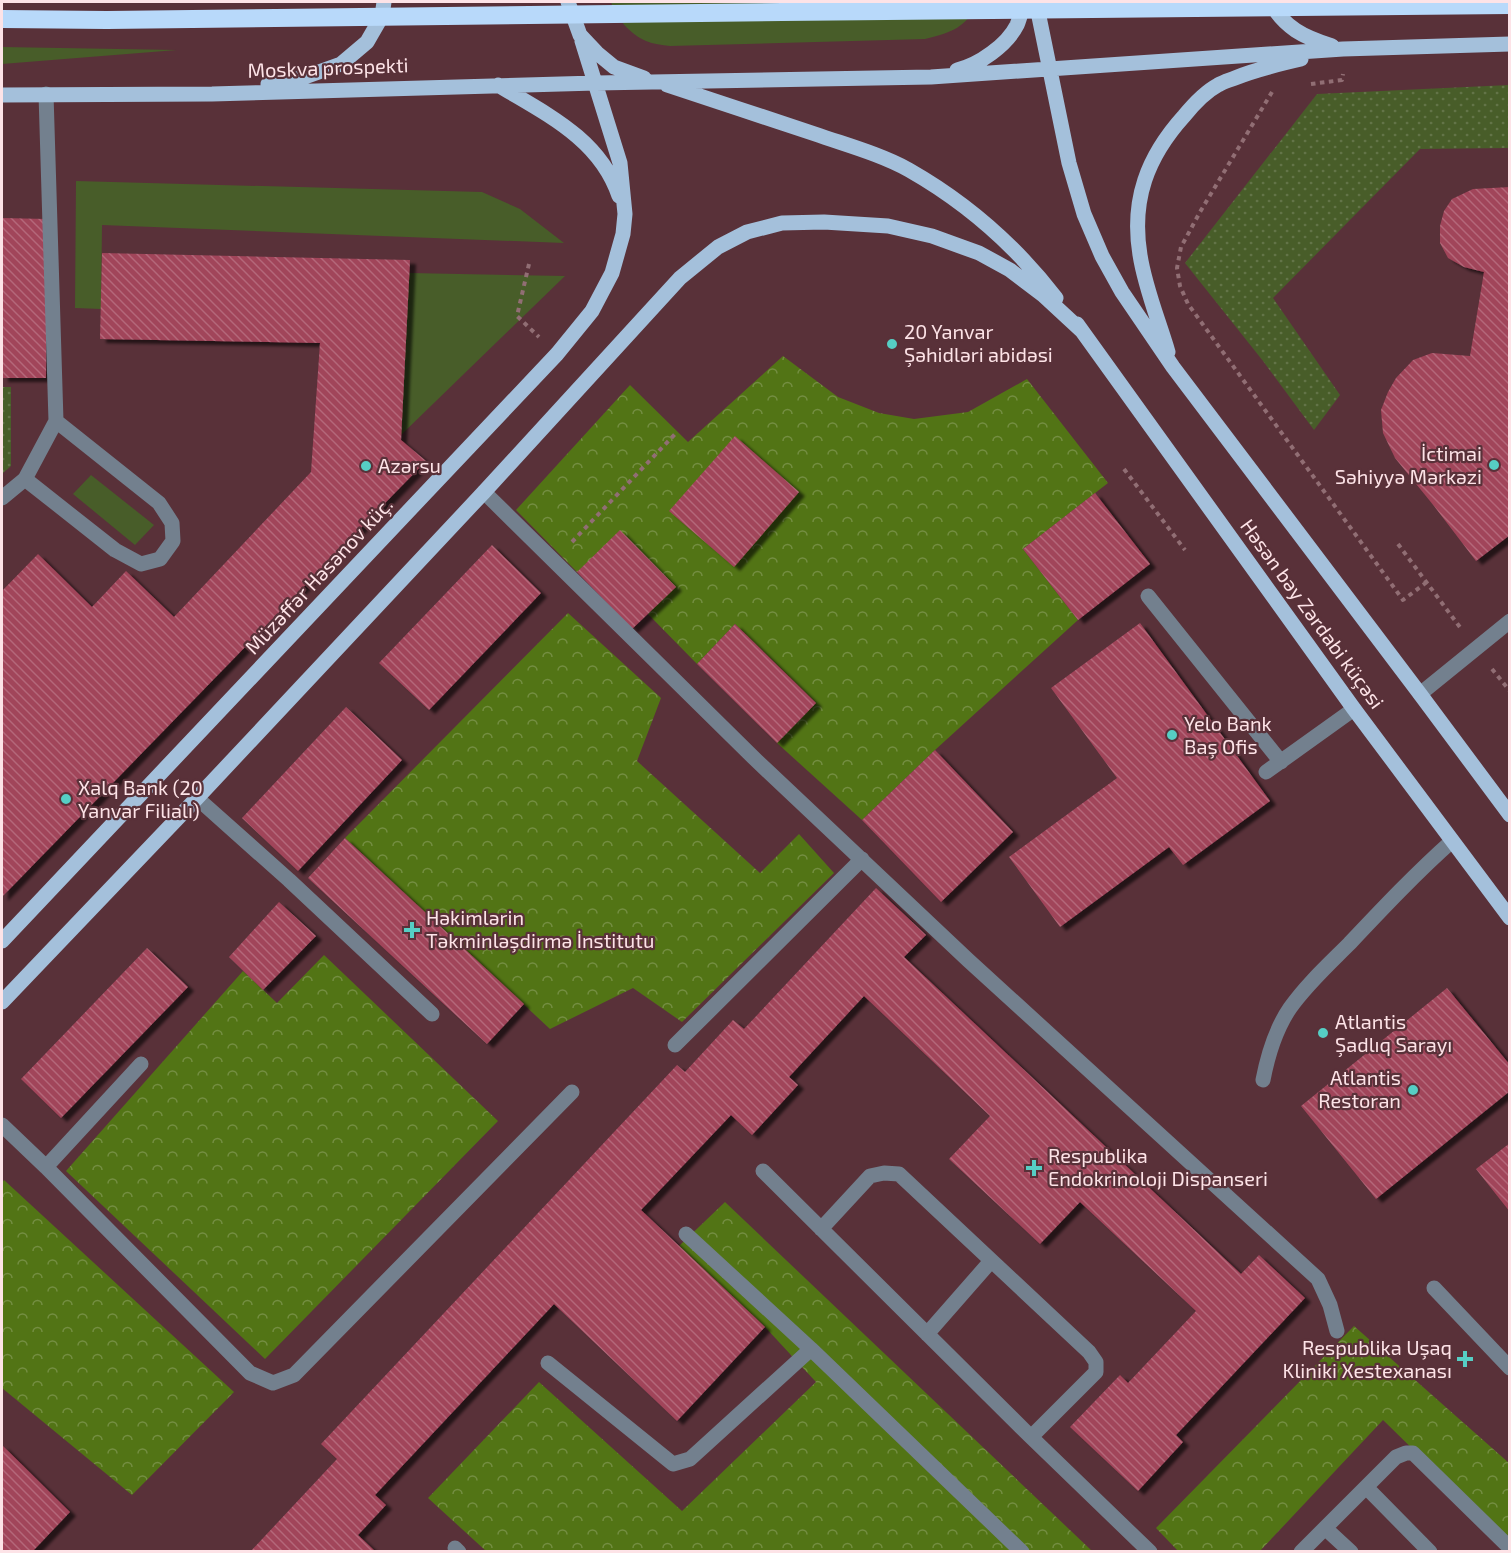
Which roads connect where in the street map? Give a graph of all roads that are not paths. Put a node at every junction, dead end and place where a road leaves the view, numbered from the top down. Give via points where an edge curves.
1 (384, 2) edge
2 (568, 2) edge
3 (1024, 2) edge
4 (1036, 2) edge
5 (1270, 2) edge
6 (1509, 5) edge
7 (2, 19) edge
8 (580, 35) junction
9 (1509, 44) edge
10 (1343, 49) junction
11 (1049, 69) junction
12 (931, 77) junction
13 (657, 82) junction
14 (596, 83) junction
15 (498, 85) junction
16 (46, 94) junction
17 (212, 94) junction
18 (2, 95) edge
19 (625, 214) junction
20 (1083, 332) junction
21 (1173, 367) junction
22 (56, 421) junction
23 (25, 478) junction
24 (484, 492) junction
25 (2, 498) edge
26 (1148, 596) dead end
27 (1509, 621) edge
28 (1420, 694) junction
29 (1354, 709) junction
30 (1281, 762) junction
31 (1266, 772) dead end
32 (197, 798) junction
33 (1509, 815) edge
34 (1452, 841) junction
35 (861, 859) junction
36 (1509, 918) edge
37 (2, 941) edge
38 (2, 1002) edge
39 (432, 1014) dead end
40 (675, 1045) dead end
41 (141, 1064) dead end
42 (1263, 1080) dead end
43 (572, 1092) dead end
44 (2, 1125) edge
45 (46, 1167) junction
46 (763, 1171) dead end
47 (821, 1229) junction
48 (686, 1234) dead end
49 (992, 1261) junction
50 (1434, 1288) dead end
51 (1336, 1330) dead end
52 (927, 1334) junction
53 (811, 1349) junction
54 (548, 1363) dead end
55 (1509, 1368) edge
56 (1031, 1437) junction
57 (1366, 1487) junction
58 (1326, 1528) junction
59 (1509, 1548) edge
60 (1022, 1551) edge
61 (1150, 1551) edge
62 (1301, 1551) edge
63 (1351, 1551) edge
64 (1430, 1551) edge

1 - 17 main road via 382,16 367,42 341,64 302,78
2 - 8 main road
3 - 12 main road via 1017,25 1000,47 968,68
4 - 11 main road, Həsən bəy Zərdabi küçəsi
5 - 10 main road via 1291,28 1310,39
6 - 7 highway, bridge
8 - 13 main road via 615,67
8 - 14 main road
9 - 10 main road
10 - 11 main road
10 - 21 main road via 1254,70 1217,85 1170,131 1154,158 1141,189 1137,212 1140,255
11 - 12 main road
11 - 21 main road, Həsən bəy Zərdabi küçəsi via 1069,163 1102,256
12 - 13 main road, Moskva prospekti
13 - 14 main road, Moskva prospekti
13 - 20 main road via 907,169 986,222 1043,281
14 - 15 main road, Moskva prospekti
14 - 19 main road via 620,163
15 - 17 main road, Moskva prospekti
15 - 19 main road via 564,125 594,152 608,171
16 - 17 main road, Moskva prospekti
16 - 18 main road, Moskva prospekti
16 - 22 lane
19 - 37 main road, Müzəffər Həsənov küç. via 612,273 592,311 557,354
20 - 24 main road via 1010,270 979,253 932,236 888,226 824,222 782,223 747,232 718,247 680,278
20 - 29 main road, Həsən bəy Zərdabi küçəsi
21 - 28 main road, Həsən bəy Zərdabi küçəsi
22 - 23 lane
22 - 23 lane via 159,503 172,524 173,542 160,559 141,564 115,550
23 - 25 lane
24 - 32 main road
24 - 35 lane
26 - 30 lane
27 - 28 lane
28 - 33 main road, Həsən bəy Zərdabi küçəsi
29 - 30 lane
29 - 34 main road, Həsən bəy Zərdabi küçəsi
30 - 31 lane
32 - 38 main road
32 - 39 lane
34 - 36 main road, Həsən bəy Zərdabi küçəsi
34 - 42 lane via 1301,994 1277,1033
35 - 40 lane
35 - 51 lane via 1318,1279
41 - 45 lane
43 - 45 lane via 294,1375 273,1383 250,1372
44 - 45 lane
46 - 47 lane
47 - 49 lane via 870,1176 899,1174
47 - 52 lane
48 - 53 lane
49 - 52 lane
49 - 56 lane via 1095,1362 1096,1372
50 - 55 lane
52 - 56 lane
53 - 54 lane via 690,1459 673,1464
53 - 60 lane
56 - 61 lane
57 - 58 lane
57 - 59 lane via 1396,1457 1413,1453
57 - 64 lane
58 - 62 lane
58 - 63 lane

